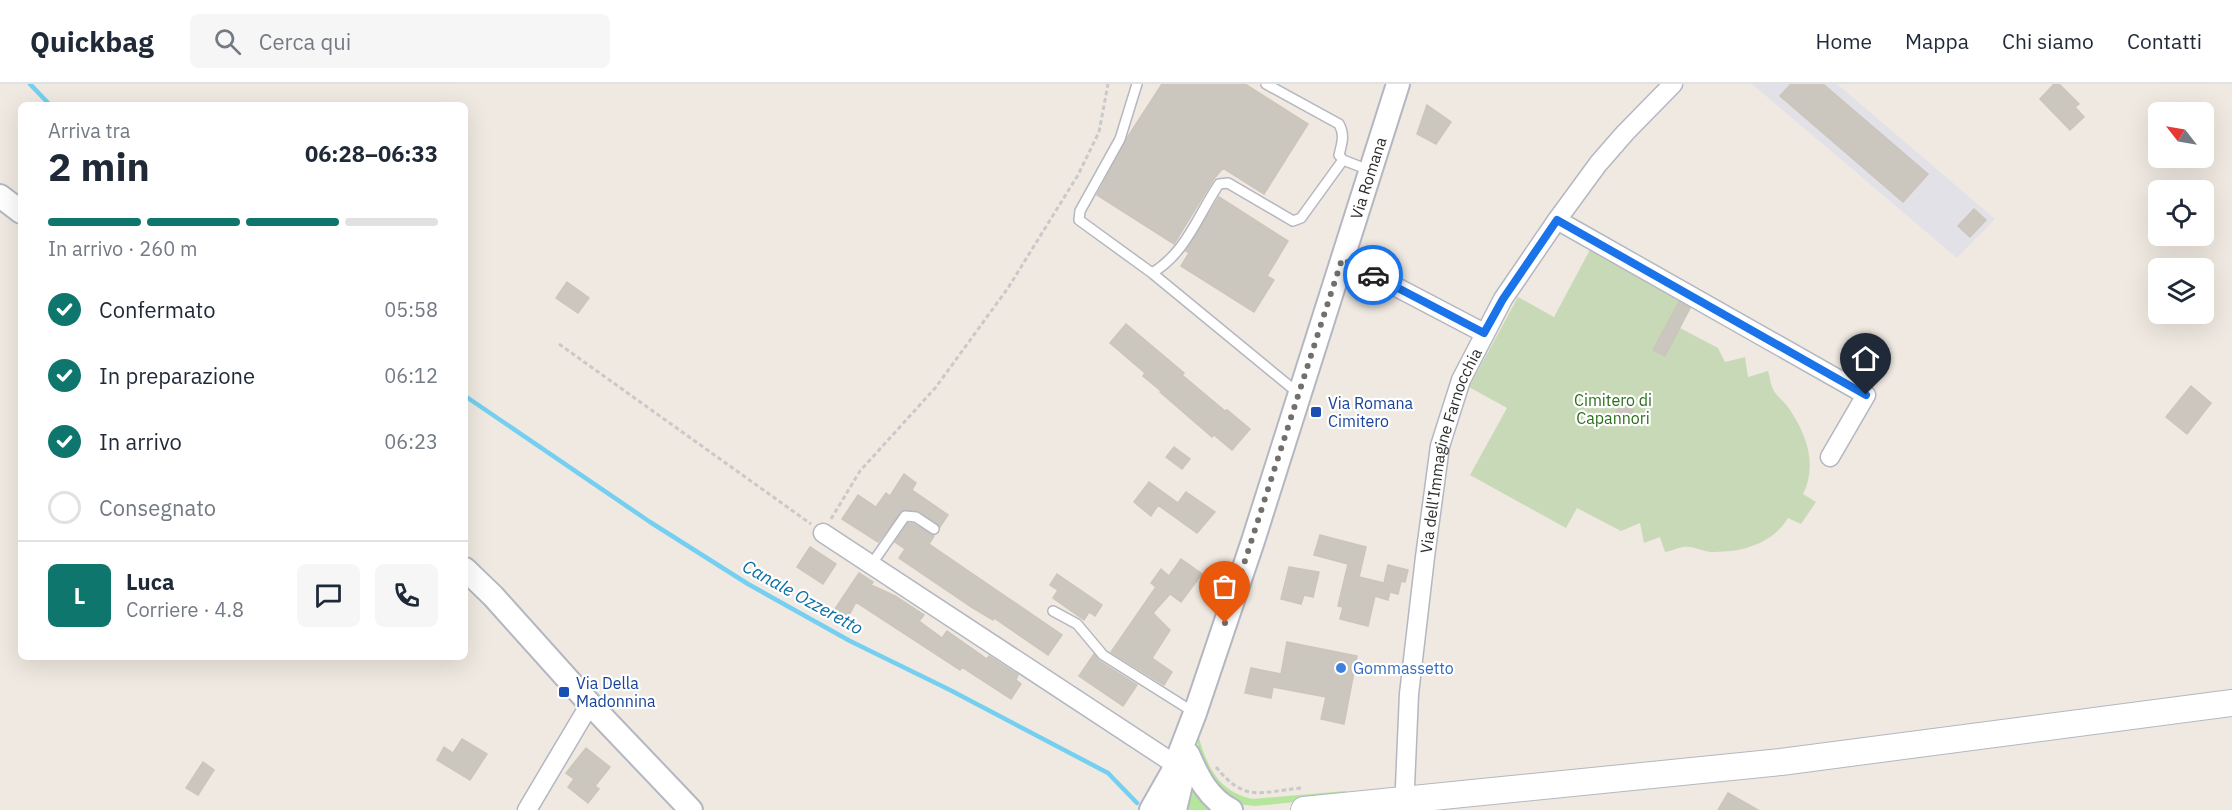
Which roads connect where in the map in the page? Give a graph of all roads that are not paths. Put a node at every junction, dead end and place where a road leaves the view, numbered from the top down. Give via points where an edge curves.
1 (1137, 84) edge
2 (1266, 84) edge
3 (1398, 84) edge
4 (1673, 84) edge
5 (1343, 160) junction
6 (1370, 170) junction
7 (0, 196) edge
8 (18, 210) edge
9 (1557, 220) junction
10 (1342, 259) junction
11 (1152, 273) junction
12 (1484, 333) junction
13 (1299, 395) junction
14 (1830, 457) dead end
15 (934, 530) dead end
16 (823, 533) road end
17 (871, 565) junction
18 (468, 572) edge
19 (1053, 611) dead end
20 (2232, 703) edge
21 (590, 704) junction
22 (1195, 715) junction
23 (1182, 759) junction
24 (1306, 799) edge
25 (1404, 806) edge
26 (1344, 808) edge
27 (527, 810) edge
28 (691, 810) edge
29 (1151, 810) edge
30 (1175, 810) edge
31 (1231, 810) edge

1 - 11 lane via 1119,139 1080,211 1079,220
2 - 5 lane via 1339,124 1343,139 1339,155
3 - 6 street, Via Romana
4 - 9 street, Via dell'Immagine Farnocchia via 1598,164
5 - 6 lane
5 - 11 lane via 1301,218 1293,221 1228,183 1219,184 1179,251
6 - 10 street, Via Romana
7 - 8 street
9 - 12 street, Via dell'Immagine Farnocchia
9 - 14 street via 1866,395
10 - 12 street
10 - 13 street, Via Romana
11 - 13 lane
12 - 25 street, Via dell'Immagine Farnocchia via 1461,380 1440,446 1409,694
13 - 22 street, Via Romana
15 - 17 lane via 916,517 905,516
16 - 17 street
17 - 23 street
18 - 21 street
19 - 22 lane via 1077,624 1103,655
20 - 25 main road
21 - 27 street
21 - 28 street
22 - 23 street, Via Romana
23 - 29 street
23 - 30 street
23 - 31 street via 1208,792
24 - 26 main road
25 - 26 main road

